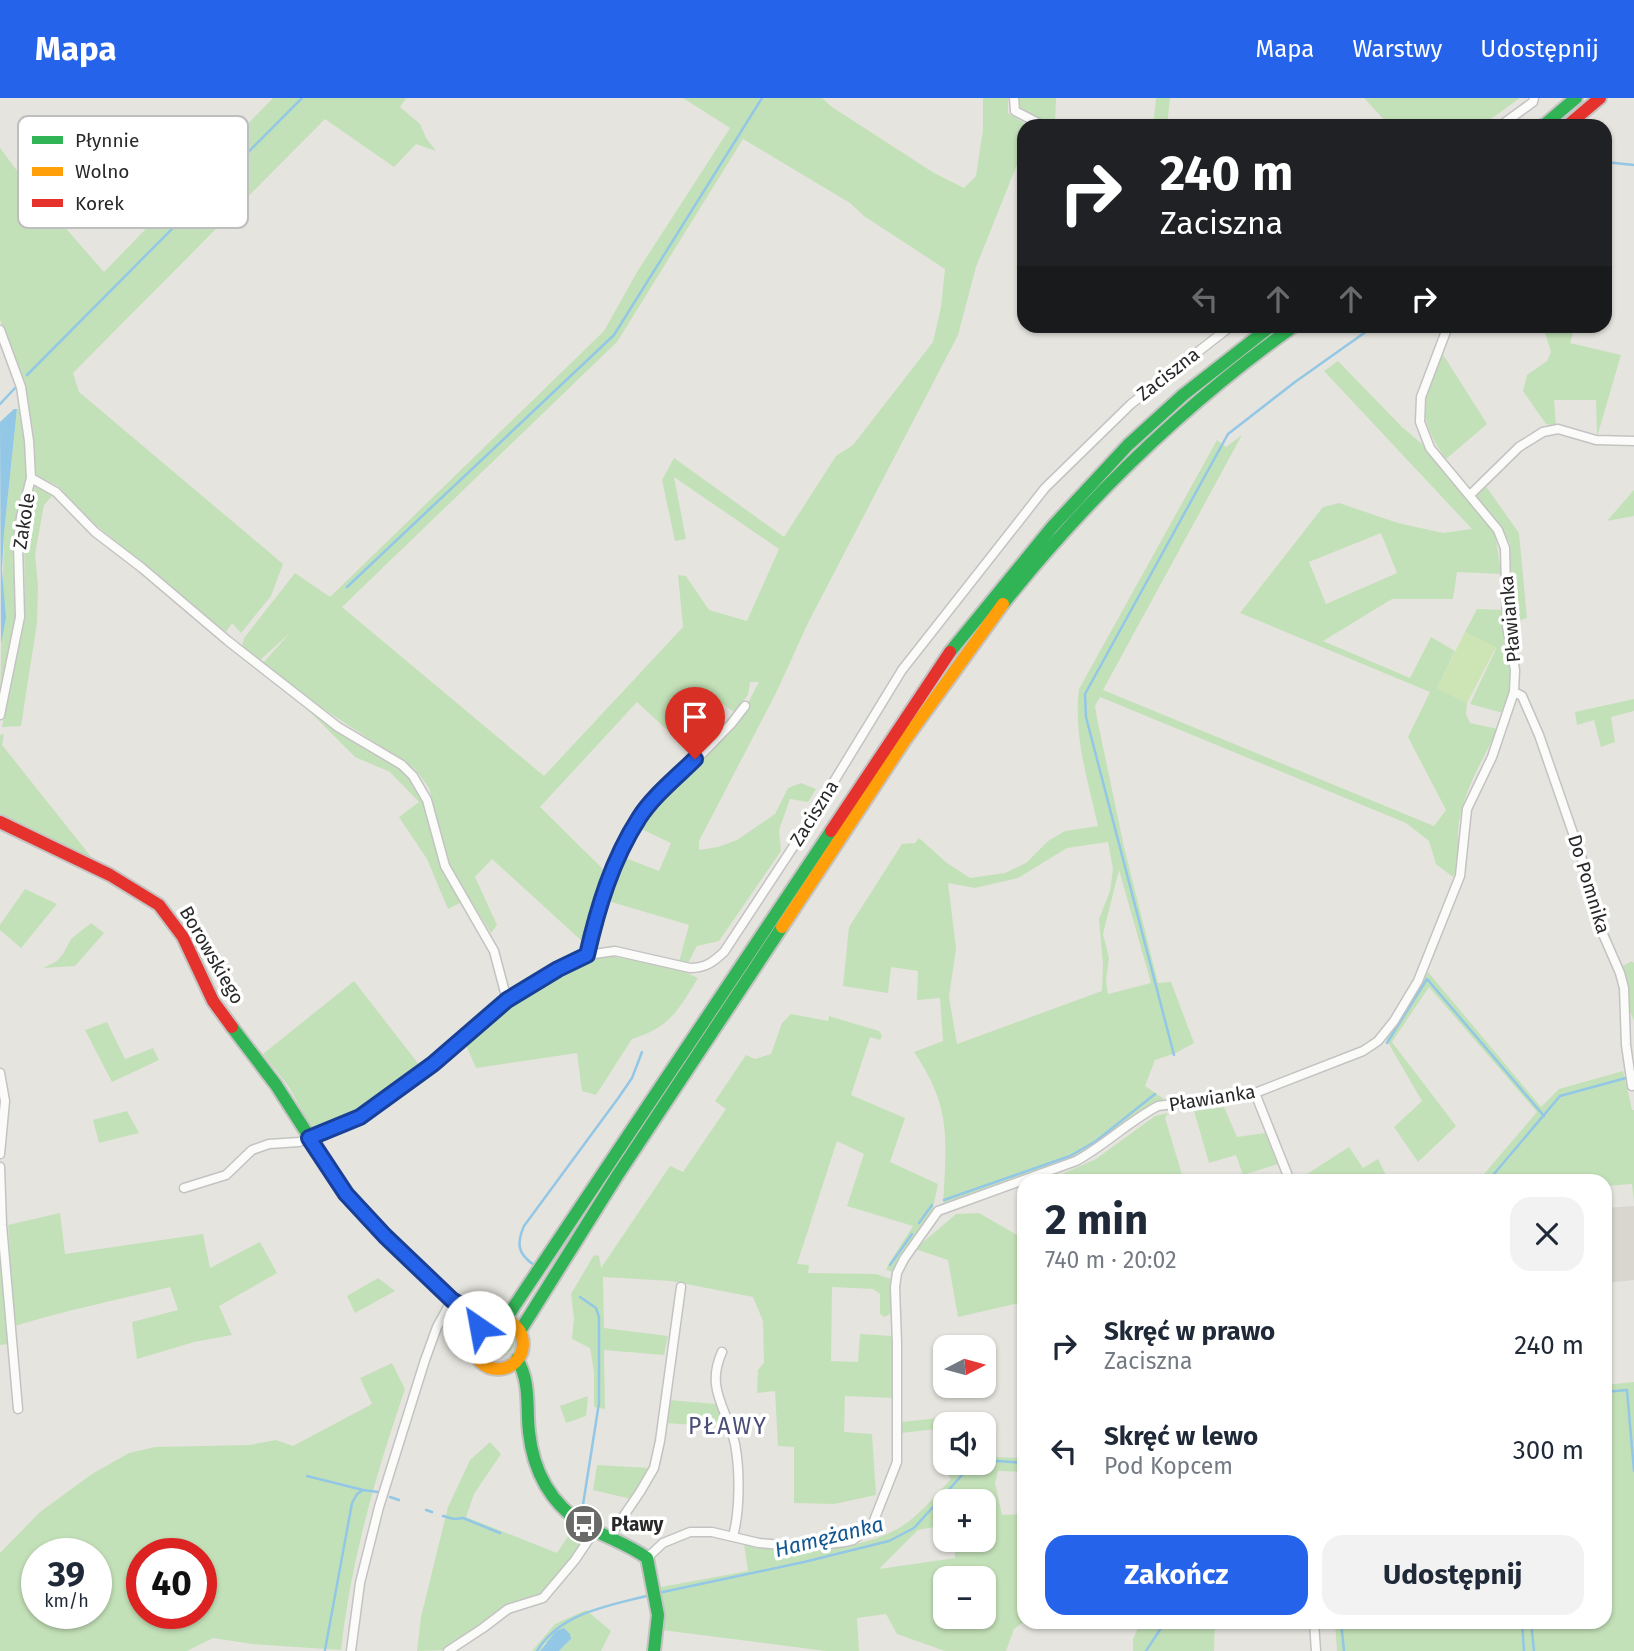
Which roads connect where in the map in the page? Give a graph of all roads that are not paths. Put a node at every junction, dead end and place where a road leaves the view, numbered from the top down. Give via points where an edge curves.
1 (1014, 98) edge
2 (1576, 98) edge
3 (1600, 98) edge
4 (1534, 100) edge
5 (1030, 119) edge
6 (1509, 119) edge
7 (1551, 119) edge
8 (1575, 119) edge
9 (0, 330) edge
10 (1222, 333) edge
11 (1262, 333) edge
12 (1285, 333) edge
13 (1445, 333) edge
14 (1634, 441) edge
15 (31, 478) junction
16 (1470, 495) junction
17 (1514, 692) junction
18 (745, 706) dead end
19 (0, 715) edge
20 (0, 822) edge
21 (587, 955) junction
22 (507, 1000) junction
23 (0, 1073) edge
24 (1632, 1086) dead end
25 (1255, 1093) junction
26 (309, 1138) junction
27 (0, 1154) edge
28 (0, 1167) edge
29 (1040, 1174) edge
30 (1287, 1174) edge
31 (1017, 1182) edge
32 (184, 1188) dead end
33 (681, 1287) dead end
34 (452, 1300) junction
35 (505, 1320) junction
36 (488, 1321) junction
37 (520, 1331) junction
38 (475, 1334) junction
39 (722, 1352) dead end
40 (514, 1362) junction
41 (18, 1409) dead end
42 (595, 1530) junction
43 (610, 1536) junction
44 (733, 1536) junction
45 (647, 1558) junction
46 (1314, 1629) edge
47 (351, 1651) edge
48 (448, 1651) edge
49 (654, 1651) edge
50 (1316, 1651) edge

1 - 5 street via 1015,111
2 - 7 street
3 - 8 street
4 - 6 street
9 - 15 street, Zakole via 21,387
10 - 21 street, Zaciszna via 1130,404 1020,519 902,670 724,952 703,968 615,951
11 - 35 street via 1176,402 1102,471 1026,555 957,642
12 - 37 street via 1113,481 1036,564 968,652 693,1059
13 - 16 street, Pławianka via 1421,397 1420,422 1430,448
14 - 16 street via 1596,440 1558,429 1543,432 1519,447
15 - 19 street, Zakole via 18,544 20,617
15 - 22 street via 56,492 95,532 338,727 414,776 427,800 446,866 494,951
16 - 17 street, Pławianka via 1498,530 1505,548
17 - 24 street, Do Pomnika via 1522,696 1544,748 1584,865 1592,909 1622,981
17 - 25 street, Pławianka via 1492,757 1466,809 1460,876 1418,981 1394,1021 1363,1051
18 - 21 street via 640,817 612,870
20 - 26 street, Borowskiego via 110,875 159,905 183,937 213,1001
21 - 22 street, Zaciszna
22 - 26 street, Zaciszna via 433,1064 360,1117
23 - 27 street via 5,1101
25 - 29 street, Pławianka via 1158,1106 1093,1152
25 - 30 street
26 - 32 street, Zaciszna via 252,1150 226,1175
26 - 34 street, Borowskiego via 346,1194
28 - 41 street
31 - 44 street, Pławianka via 938,1211 896,1276 897,1462 873,1523 853,1540 821,1545 774,1545
33 - 43 street via 654,1468
34 - 36 street
34 - 38 street
34 - 47 street via 425,1360 379,1507 360,1583
35 - 36 street
35 - 37 street
36 - 38 street
37 - 40 street via 523,1346
38 - 40 street via 474,1350 481,1362 497,1368
39 - 44 street via 714,1380 736,1454
40 - 42 street via 529,1394 530,1447 538,1474 569,1514
42 - 43 street
42 - 48 street via 543,1598 508,1609
43 - 45 street
44 - 45 street, Pławianka via 702,1531 679,1535
45 - 49 street via 658,1615
46 - 50 street

